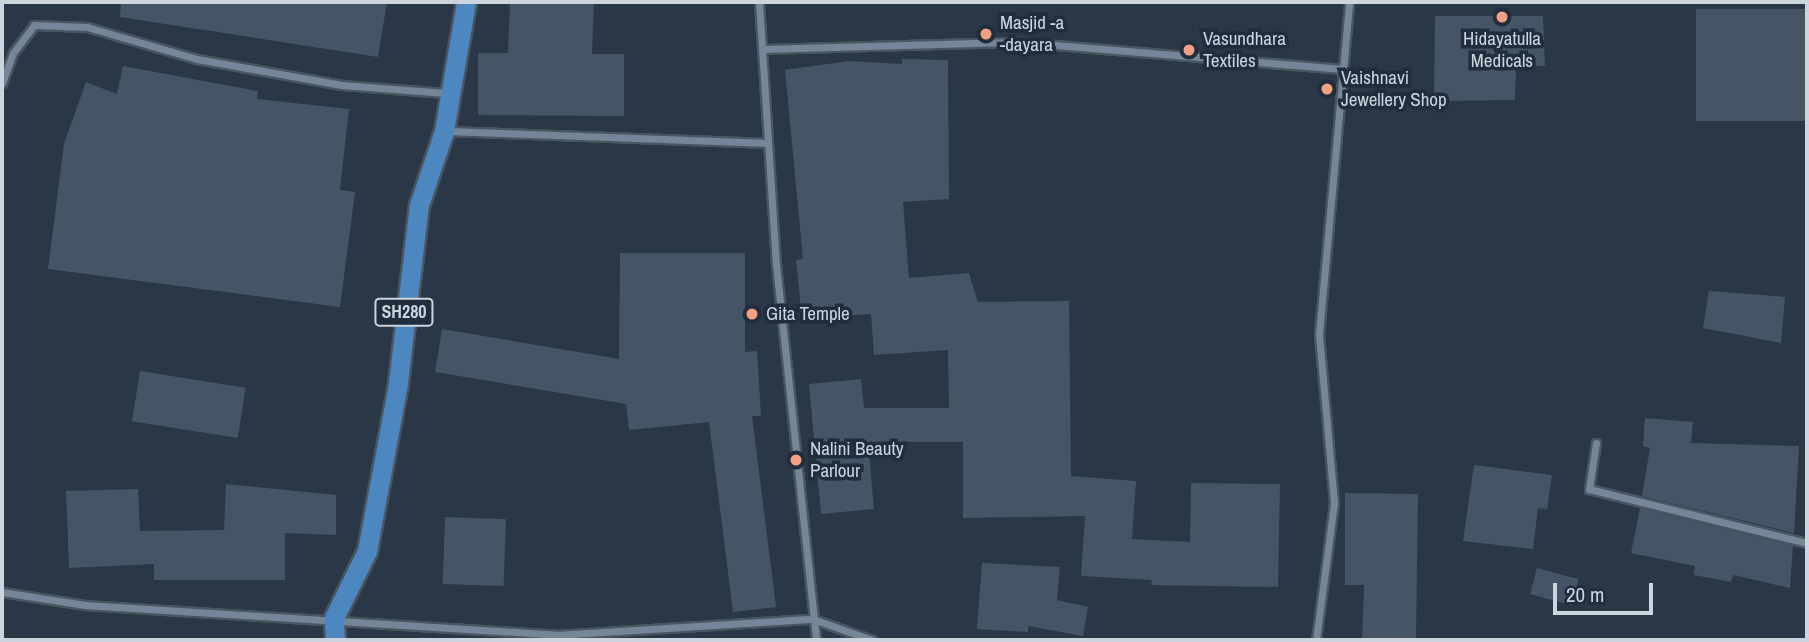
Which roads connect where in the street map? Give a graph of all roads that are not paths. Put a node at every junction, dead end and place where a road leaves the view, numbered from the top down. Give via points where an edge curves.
1 (466, 2) edge
2 (759, 2) edge
3 (1349, 2) edge
4 (763, 49) junction
5 (1343, 69) junction
6 (2, 83) edge
7 (446, 93) junction
8 (444, 131) junction
9 (766, 143) junction
10 (1597, 443) dead end
11 (1807, 543) edge
12 (2, 592) edge
13 (334, 618) junction
14 (813, 619) junction
15 (335, 640) edge
16 (816, 640) edge
17 (872, 640) edge
18 (1316, 640) edge

1 - 7 main road, SH280
2 - 4 street
3 - 5 street
4 - 5 street via 1075,44
4 - 9 street
5 - 18 street via 1319,334 1334,503
6 - 7 street via 13,53 34,25 87,27 197,59 342,85
7 - 8 main road, SH280
8 - 9 street
8 - 13 main road, SH280 via 419,205 398,383 367,551
9 - 14 street
10 - 11 street via 1589,489
12 - 13 street via 85,605
13 - 14 street via 556,635
13 - 15 main road, SH280
14 - 16 street
14 - 17 street

